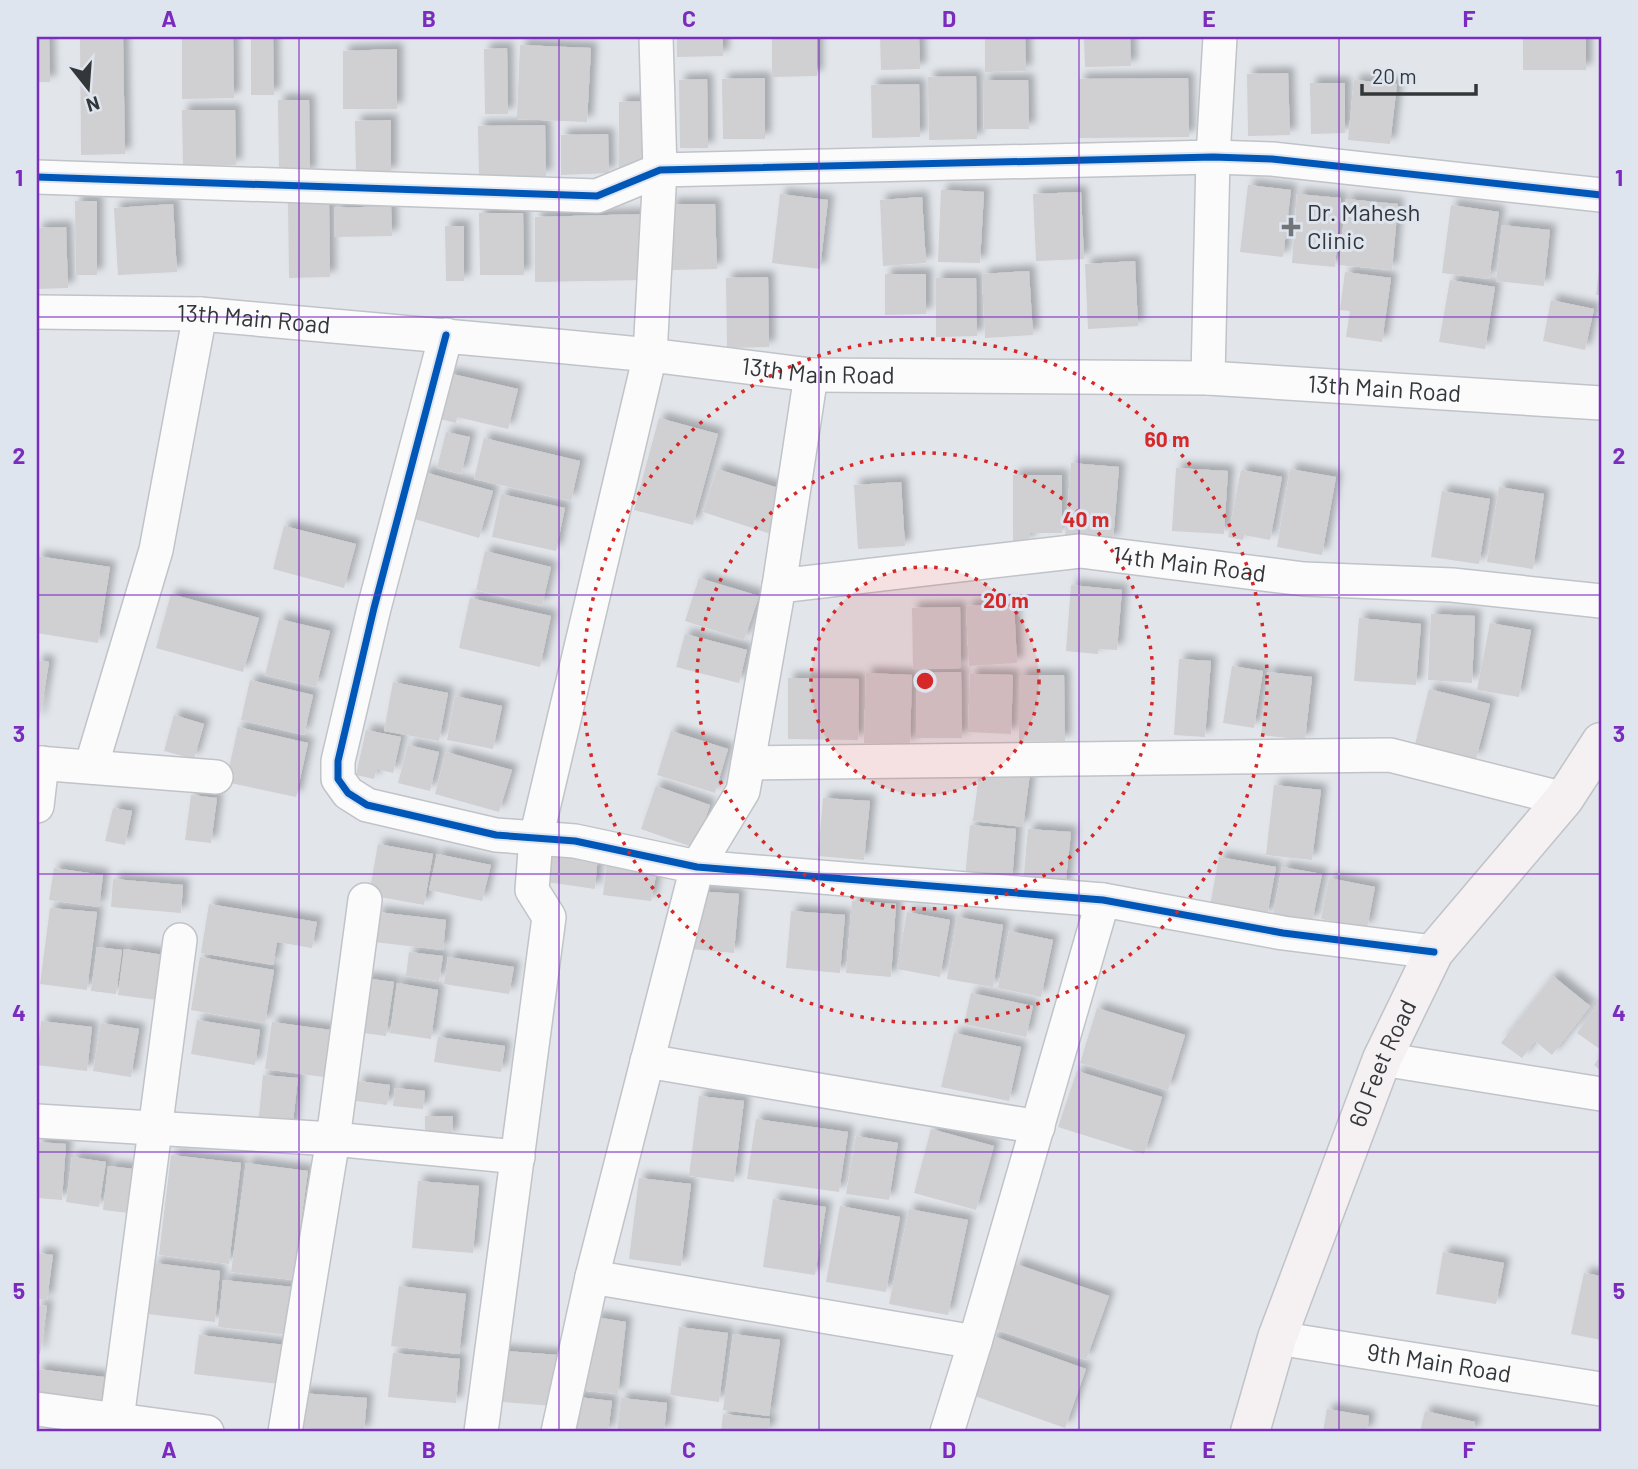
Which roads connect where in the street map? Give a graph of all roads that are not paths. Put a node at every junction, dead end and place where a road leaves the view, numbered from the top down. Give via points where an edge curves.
1 (656, 37) edge
2 (1220, 37) edge
3 (1213, 157) junction
4 (660, 170) junction
5 (37, 177) edge
6 (1601, 195) edge
7 (37, 312) edge
8 (200, 314) junction
9 (446, 335) junction
10 (650, 355) junction
11 (811, 375) junction
12 (1208, 378) junction
13 (1601, 402) edge
14 (779, 586) junction
15 (1601, 601) edge
16 (1601, 743) edge
17 (39, 763) edge
18 (748, 763) junction
19 (91, 767) junction
20 (216, 778) dead end
21 (1564, 799) junction
22 (37, 806) edge
23 (536, 838) junction
24 (696, 867) junction
25 (365, 900) dead end
26 (1104, 900) junction
27 (180, 940) dead end
28 (1434, 952) junction
29 (1382, 1059) junction
30 (646, 1061) junction
31 (1601, 1094) edge
32 (37, 1121) edge
33 (1038, 1127) junction
34 (156, 1129) junction
35 (333, 1139) junction
36 (518, 1157) junction
37 (592, 1277) junction
38 (1277, 1338) junction
39 (975, 1342) junction
40 (1601, 1389) edge
41 (37, 1409) edge
42 (117, 1419) junction
43 (207, 1432) edge
44 (285, 1432) edge
45 (481, 1432) edge
46 (558, 1432) edge
47 (947, 1432) edge
48 (1250, 1432) edge

1 - 4 street
2 - 3 street
3 - 4 street
3 - 6 street via 1272,159
3 - 12 street
4 - 5 street via 597,196
4 - 10 street
7 - 8 street, 13th Main Road
8 - 9 street, 13th Main Road
8 - 19 street via 156,550
9 - 10 street, 13th Main Road
9 - 23 street via 371,620 338,761 338,779 348,793 367,804 496,835
10 - 11 street, 13th Main Road
10 - 23 street
11 - 12 street, 13th Main Road
11 - 14 street
12 - 13 street, 13th Main Road
14 - 15 street, 14th Main Road via 1080,551 1304,579 1452,585
14 - 18 street
16 - 21 street, 60 Feet Road
17 - 19 street
17 - 22 street
18 - 21 street via 1390,755
18 - 24 street via 743,791
19 - 20 street
21 - 28 street, 60 Feet Road
23 - 24 street via 575,841
23 - 36 street via 532,890 549,917
24 - 26 street
24 - 30 street
25 - 35 street
26 - 28 street via 1283,933
26 - 33 street
27 - 34 street
28 - 29 street, 60 Feet Road
29 - 31 street
29 - 38 street, 60 Feet Road
30 - 33 street
30 - 37 street
32 - 34 street
33 - 39 street
34 - 35 street
34 - 42 street
35 - 36 street
35 - 44 street
36 - 45 street
37 - 39 street
37 - 46 street
38 - 40 street, 9th Main Road
38 - 48 street, 60 Feet Road
39 - 47 street
41 - 42 street
42 - 43 street

